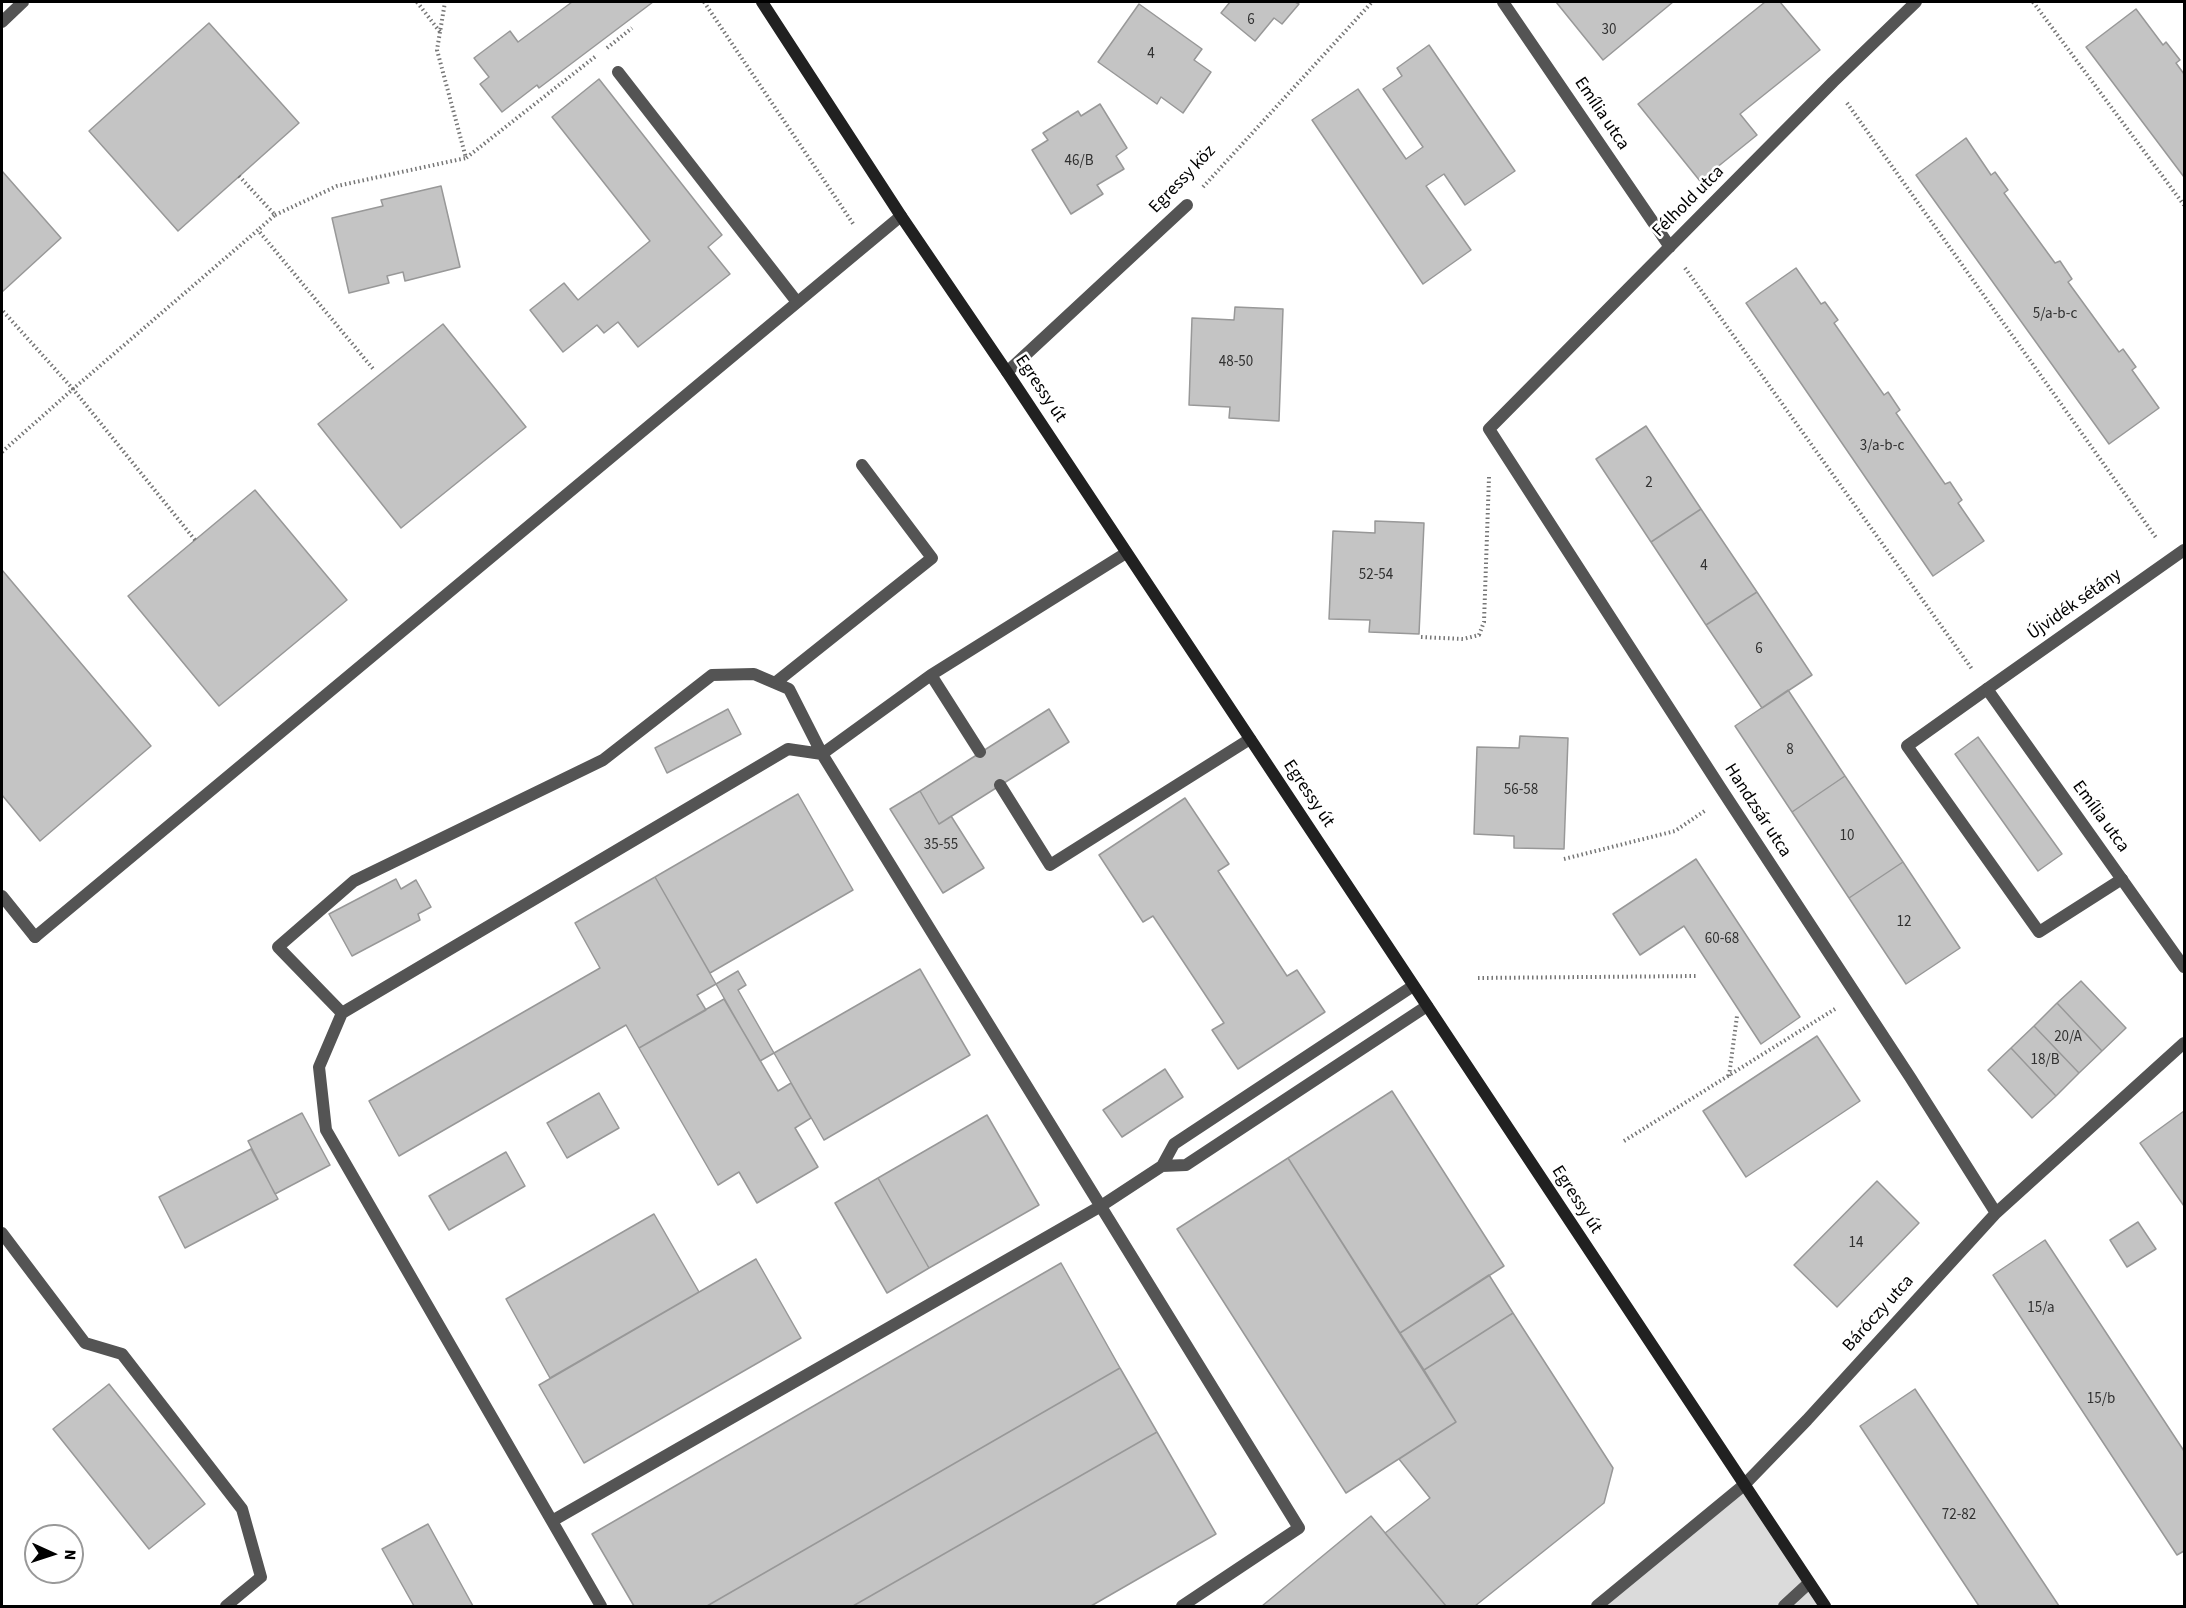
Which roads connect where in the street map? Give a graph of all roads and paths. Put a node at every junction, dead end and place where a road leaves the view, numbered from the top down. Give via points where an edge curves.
1 (23, 2) edge
2 (417, 2) edge
3 (445, 2) edge
4 (704, 2) edge
5 (762, 2) edge
6 (1372, 2) edge
7 (1503, 2) edge
8 (1916, 2) edge
9 (2033, 2) edge
10 (2, 22) edge
11 (632, 28) dead end
12 (440, 32) junction
13 (618, 72) dead end
14 (1833, 82) junction
15 (466, 158) junction
16 (239, 176) dead end
17 (1187, 205) joint
18 (2184, 205) edge
19 (275, 215) junction
20 (901, 216) junction
21 (258, 231) junction
22 (867, 244) junction
23 (1670, 248) junction
24 (797, 302) junction
25 (2, 310) edge
26 (374, 370) dead end
27 (1007, 372) junction
28 (73, 389) junction
29 (1488, 429) joint
30 (2, 452) edge
31 (862, 465) dead end
32 (1490, 467) dead end
33 (195, 540) dead end
34 (2184, 550) edge
35 (1126, 553) junction
36 (2172, 559) junction
37 (1421, 637) dead end
38 (931, 675) junction
39 (775, 683) junction
40 (1986, 689) junction
41 (1250, 739) junction
42 (980, 752) dead end
43 (822, 754) junction
44 (1000, 785) dead end
45 (1689, 821) dead end
46 (1564, 859) dead end
47 (2122, 879) junction
48 (2, 896) edge
49 (2184, 967) edge
50 (1697, 976) dead end
51 (1478, 978) dead end
52 (1413, 986) junction
53 (1856, 996) junction
54 (1427, 1006) junction
55 (342, 1013) junction
56 (1737, 1016) dead end
57 (2184, 1043) edge
58 (1729, 1076) junction
59 (1624, 1141) dead end
60 (1162, 1166) junction
61 (1101, 1206) junction
62 (1996, 1213) junction
63 (2, 1233) edge
64 (1744, 1485) junction
65 (552, 1521) junction
66 (1809, 1583) junction
67 (226, 1606) edge
68 (601, 1606) edge
69 (1182, 1606) edge
70 (1597, 1606) edge
71 (1784, 1606) edge
72 (1825, 1606) edge

1 - 10 street
2 - 12 path
3 - 12 path
4 - 22 path
5 - 20 street, Egressy út
6 - 17 path, Egressy köz
7 - 23 street, Emília utca
8 - 14 street, Félhold utca
9 - 18 path
11 - 15 path
12 - 15 path via 437,50
13 - 24 street
14 - 23 street, Félhold utca
14 - 36 path
15 - 19 path via 337,186
16 - 19 path
17 - 27 street, Egressy köz
19 - 21 path
20 - 22 street
20 - 27 street, Egressy út
21 - 26 path
21 - 28 path
22 - 24 street
23 - 29 street, Félhold utca
23 - 40 path
24 - 48 street via 35,937
25 - 28 path
27 - 35 street, Egressy út
28 - 30 path
28 - 33 path
29 - 53 street, Handzsár utca
31 - 39 street via 932,558
32 - 37 path via 1484,622 1479,635 1463,639
34 - 36 street, Újvidék sétány
35 - 38 street
35 - 41 street, Egressy út
36 - 40 street, Újvidék sétány
38 - 42 street
38 - 43 street
39 - 43 street via 789,689
39 - 55 street via 754,674 712,675 603,760 354,881 278,947
40 - 47 street, Emília utca
40 - 47 street, Újvidék sétány via 1907,746 2039,932
41 - 44 street via 1050,865
41 - 52 street, Egressy út
43 - 55 street via 788,749
43 - 61 street
45 - 46 path via 1675,831
47 - 49 street, Emília utca
50 - 51 path
52 - 54 street, Egressy út
52 - 60 street via 1174,1144
53 - 58 path
53 - 62 street, Handzsár utca
54 - 60 street via 1186,1165
54 - 64 street, Egressy út
55 - 65 street via 319,1066 326,1130
56 - 58 path
57 - 62 street, Báróczy utca
58 - 59 path
60 - 61 street
61 - 65 street
61 - 69 street via 1299,1528
62 - 64 street, Báróczy utca
63 - 67 street via 84,1343 122,1354 242,1509 261,1577
64 - 66 street, Egressy út
64 - 70 street, Báróczy utca
65 - 68 street
66 - 71 street
66 - 72 street, Egressy út

